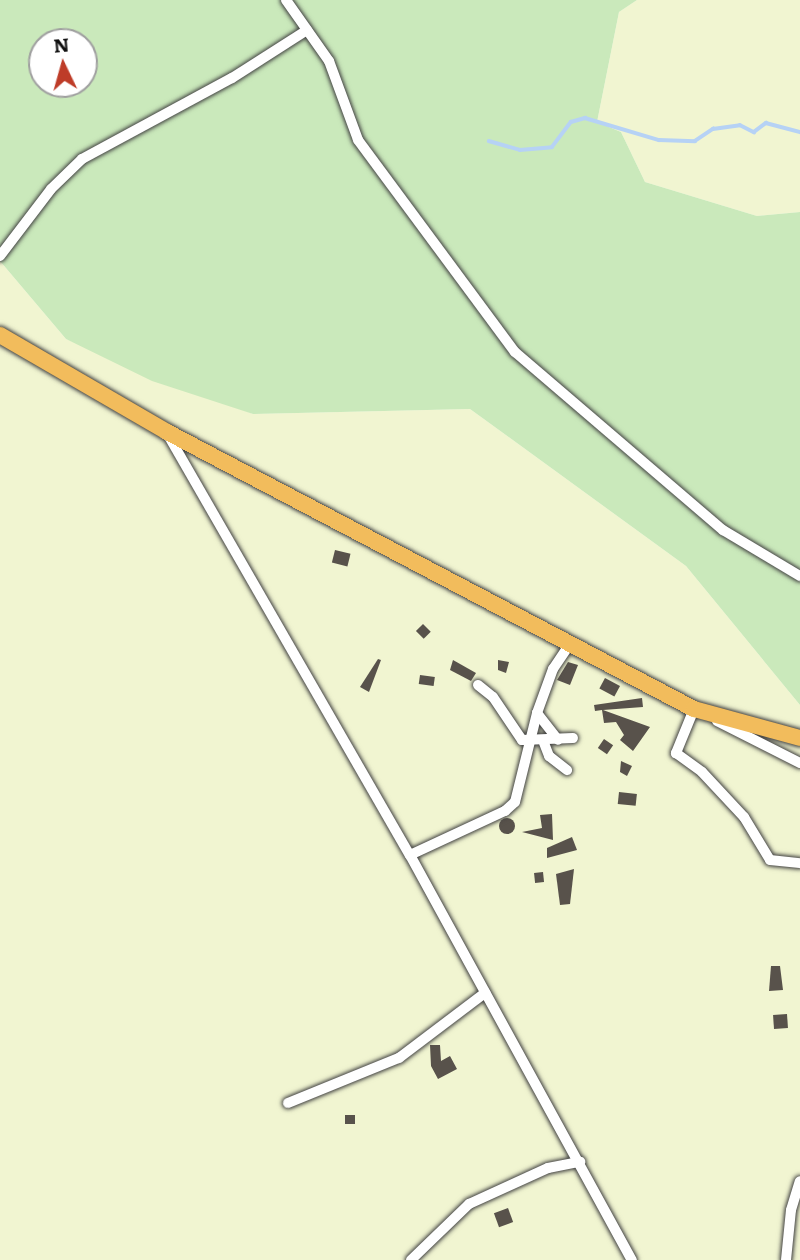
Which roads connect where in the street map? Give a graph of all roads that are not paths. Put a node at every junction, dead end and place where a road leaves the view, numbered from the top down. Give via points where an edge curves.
1 (286, 0) edge
2 (307, 30) junction
3 (0, 256) edge
4 (0, 335) edge
5 (167, 432) junction
6 (800, 576) edge
7 (570, 644) junction
8 (478, 685) dead end
9 (694, 709) junction
10 (537, 713) junction
11 (573, 738) dead end
12 (800, 738) edge
13 (558, 740) junction
14 (531, 743) junction
15 (544, 743) junction
16 (800, 763) edge
17 (568, 770) dead end
18 (410, 855) junction
19 (800, 863) edge
20 (485, 993) junction
21 (288, 1103) dead end
22 (580, 1162) junction
23 (800, 1181) edge
24 (411, 1260) edge
25 (632, 1260) edge
26 (786, 1260) edge

1 - 2 street
2 - 3 street via 232,78 82,159 51,189
2 - 6 street via 329,61 358,140 515,352 723,530
4 - 5 highway
5 - 7 highway
5 - 18 street
7 - 9 highway
7 - 10 street via 553,669
8 - 14 street via 493,696 522,740
9 - 12 highway
9 - 16 street
9 - 19 street via 676,753 702,772 744,817 770,860
10 - 13 street
10 - 14 street
11 - 13 street
13 - 15 street
14 - 15 street
14 - 18 street via 515,802 505,811
15 - 17 street via 550,756
18 - 20 street
20 - 21 street via 399,1058
20 - 22 street
22 - 24 street via 548,1168 469,1204
22 - 25 street
23 - 26 street via 791,1210

